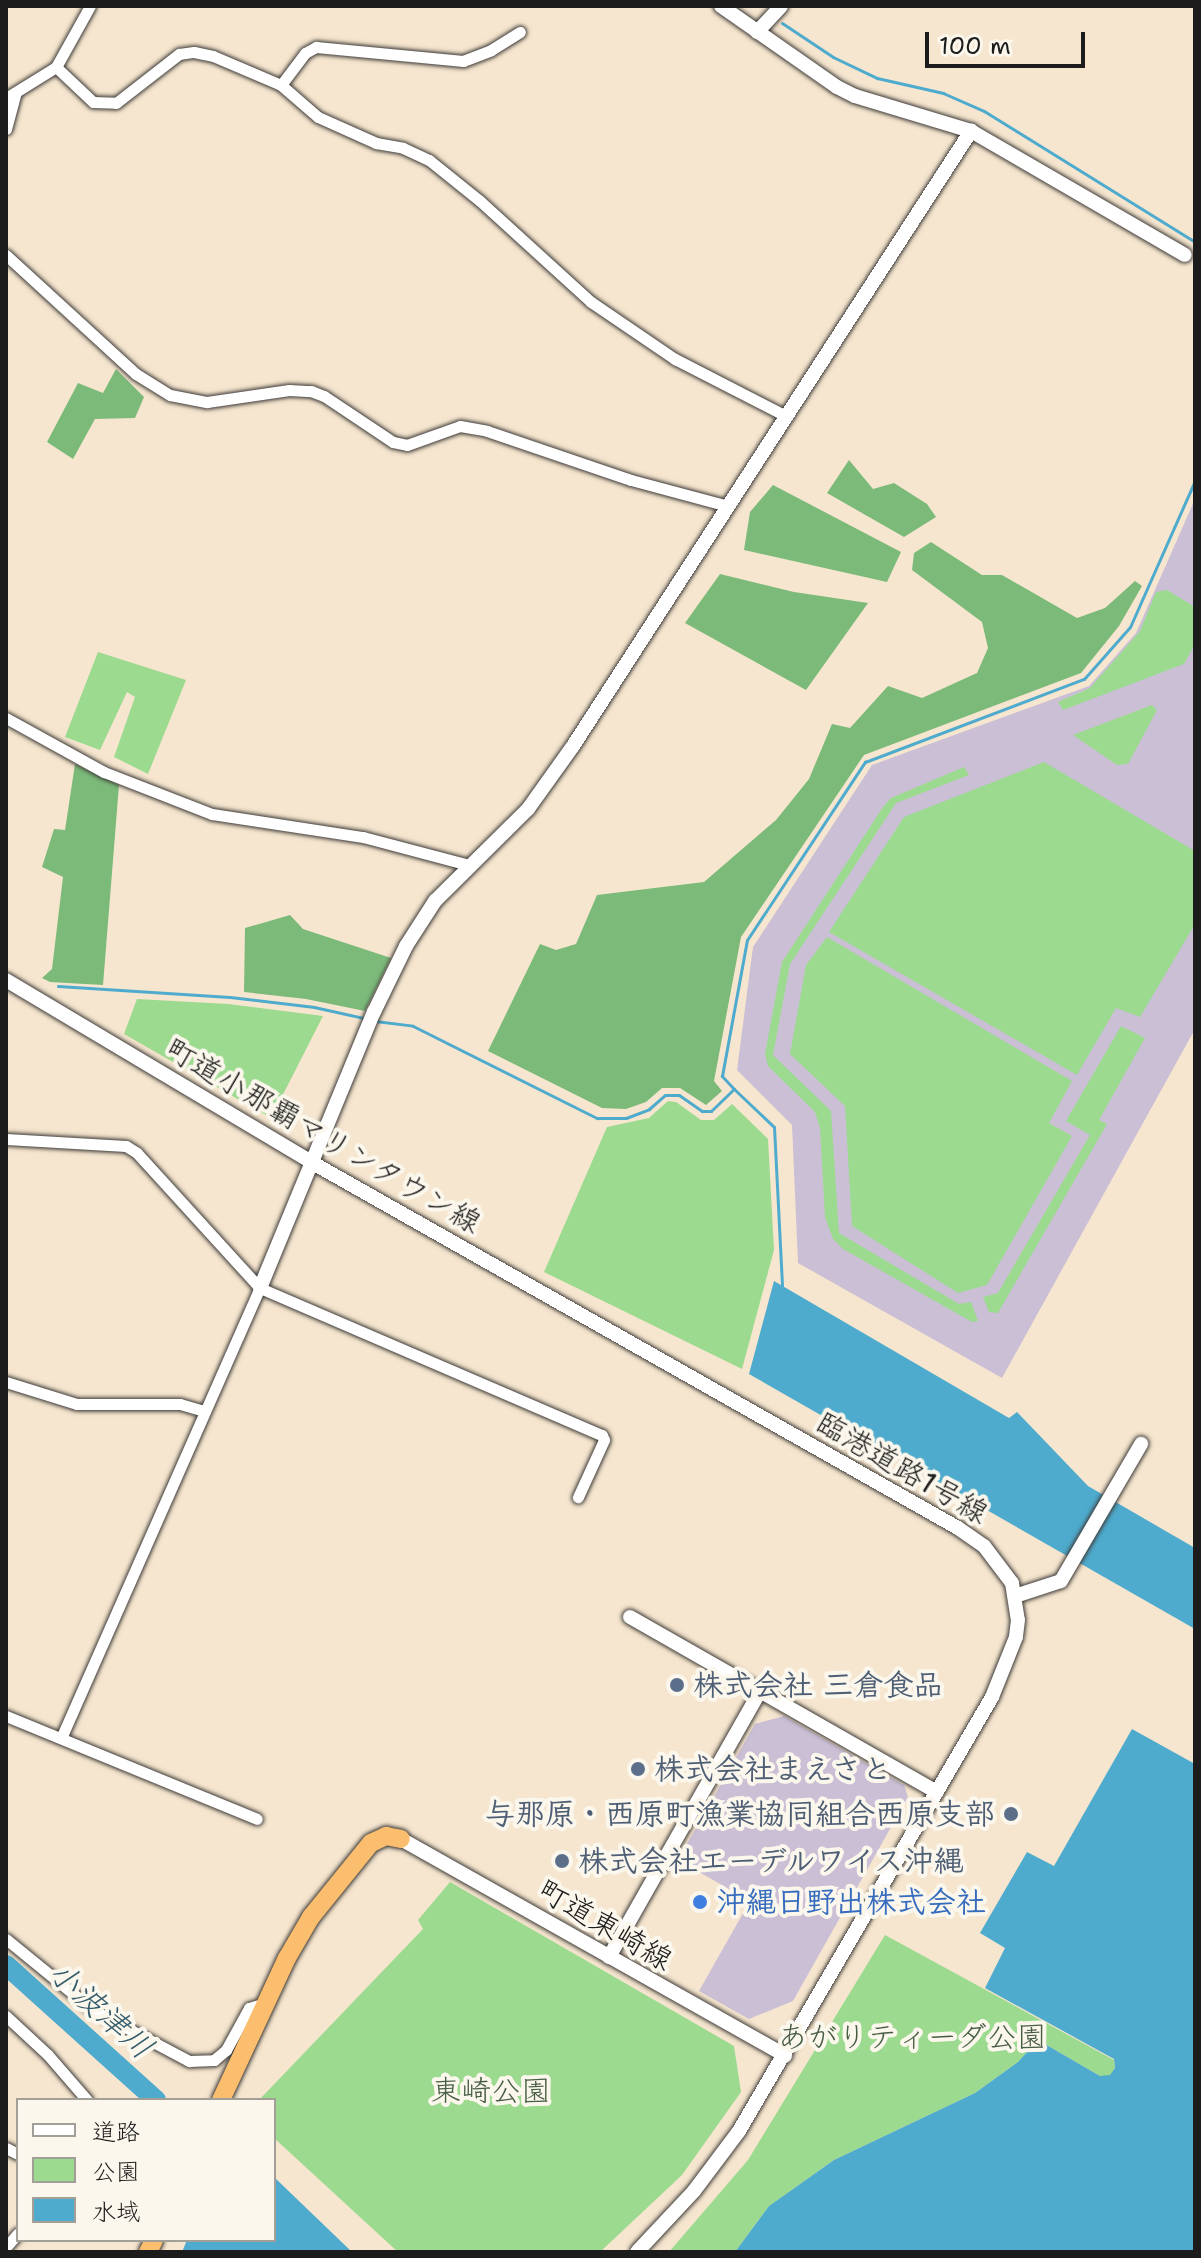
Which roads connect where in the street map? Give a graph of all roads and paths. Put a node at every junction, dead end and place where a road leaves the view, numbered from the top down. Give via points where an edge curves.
1 (90, 6) edge
2 (721, 6) edge
3 (781, 6) edge
4 (520, 32) dead end
5 (757, 32) junction
6 (56, 67) junction
7 (281, 85) junction
8 (11, 95) edge
9 (6, 129) edge
10 (971, 131) junction
11 (6, 255) edge
12 (1185, 255) dead end
13 (786, 416) junction
14 (728, 506) junction
15 (6, 718) edge
16 (469, 865) junction
17 (6, 980) edge
18 (6, 1139) edge
19 (311, 1162) junction
20 (260, 1288) junction
21 (616, 1334) joint
22 (6, 1382) edge
23 (205, 1411) junction
24 (1141, 1444) dead end
25 (578, 1497) dead end
26 (1015, 1596) junction
27 (630, 1617) dead end
28 (760, 1691) junction
29 (6, 1716) edge
30 (62, 1736) junction
31 (937, 1792) junction
32 (257, 1819) dead end
33 (401, 1839) joint
34 (6, 1939) edge
35 (609, 1957) junction
36 (265, 2003) junction
37 (6, 2016) edge
38 (785, 2055) junction
39 (85, 2098) edge
40 (222, 2098) edge
41 (637, 2252) edge

1 - 6 street
2 - 5 street
3 - 5 street
4 - 7 street via 463,61 316,47 305,53
5 - 10 street via 855,96
6 - 7 street via 93,102 116,103 179,54 194,52
6 - 8 street
7 - 13 street via 318,117 429,160 603,311 675,359
8 - 9 street
10 - 12 street
10 - 13 street
11 - 14 street via 136,374 170,395 207,402 311,391 393,442 407,445 460,426 487,431
13 - 14 street
14 - 16 street via 542,789 507,832
15 - 16 street via 104,772 212,814 363,837
16 - 19 street via 435,901 406,946
17 - 19 street, 町道小那覇マリンタウン線
18 - 20 street via 126,1146
19 - 20 street
19 - 21 street, 町道小那覇マリンタウン線
20 - 23 street
20 - 25 street via 602,1435
21 - 26 street, 臨港道路1号線 via 965,1532 997,1559
22 - 23 street via 77,1404 180,1404
23 - 30 street
24 - 26 street via 1061,1581
26 - 31 street, 臨港道路1号線 via 1018,1620 1012,1654
27 - 28 street
28 - 31 street
28 - 35 street
29 - 30 street
30 - 32 street
31 - 38 street, 臨港道路1号線
33 - 35 street, 町道東崎線
33 - 36 highway via 377,1839 341,1879 298,1937
34 - 36 street via 93,2010 189,2061 214,2060 226,2050 249,2008
35 - 38 street, 町道東崎線
36 - 40 highway
37 - 39 street
38 - 41 street, 臨港道路1号線 via 719,2160

